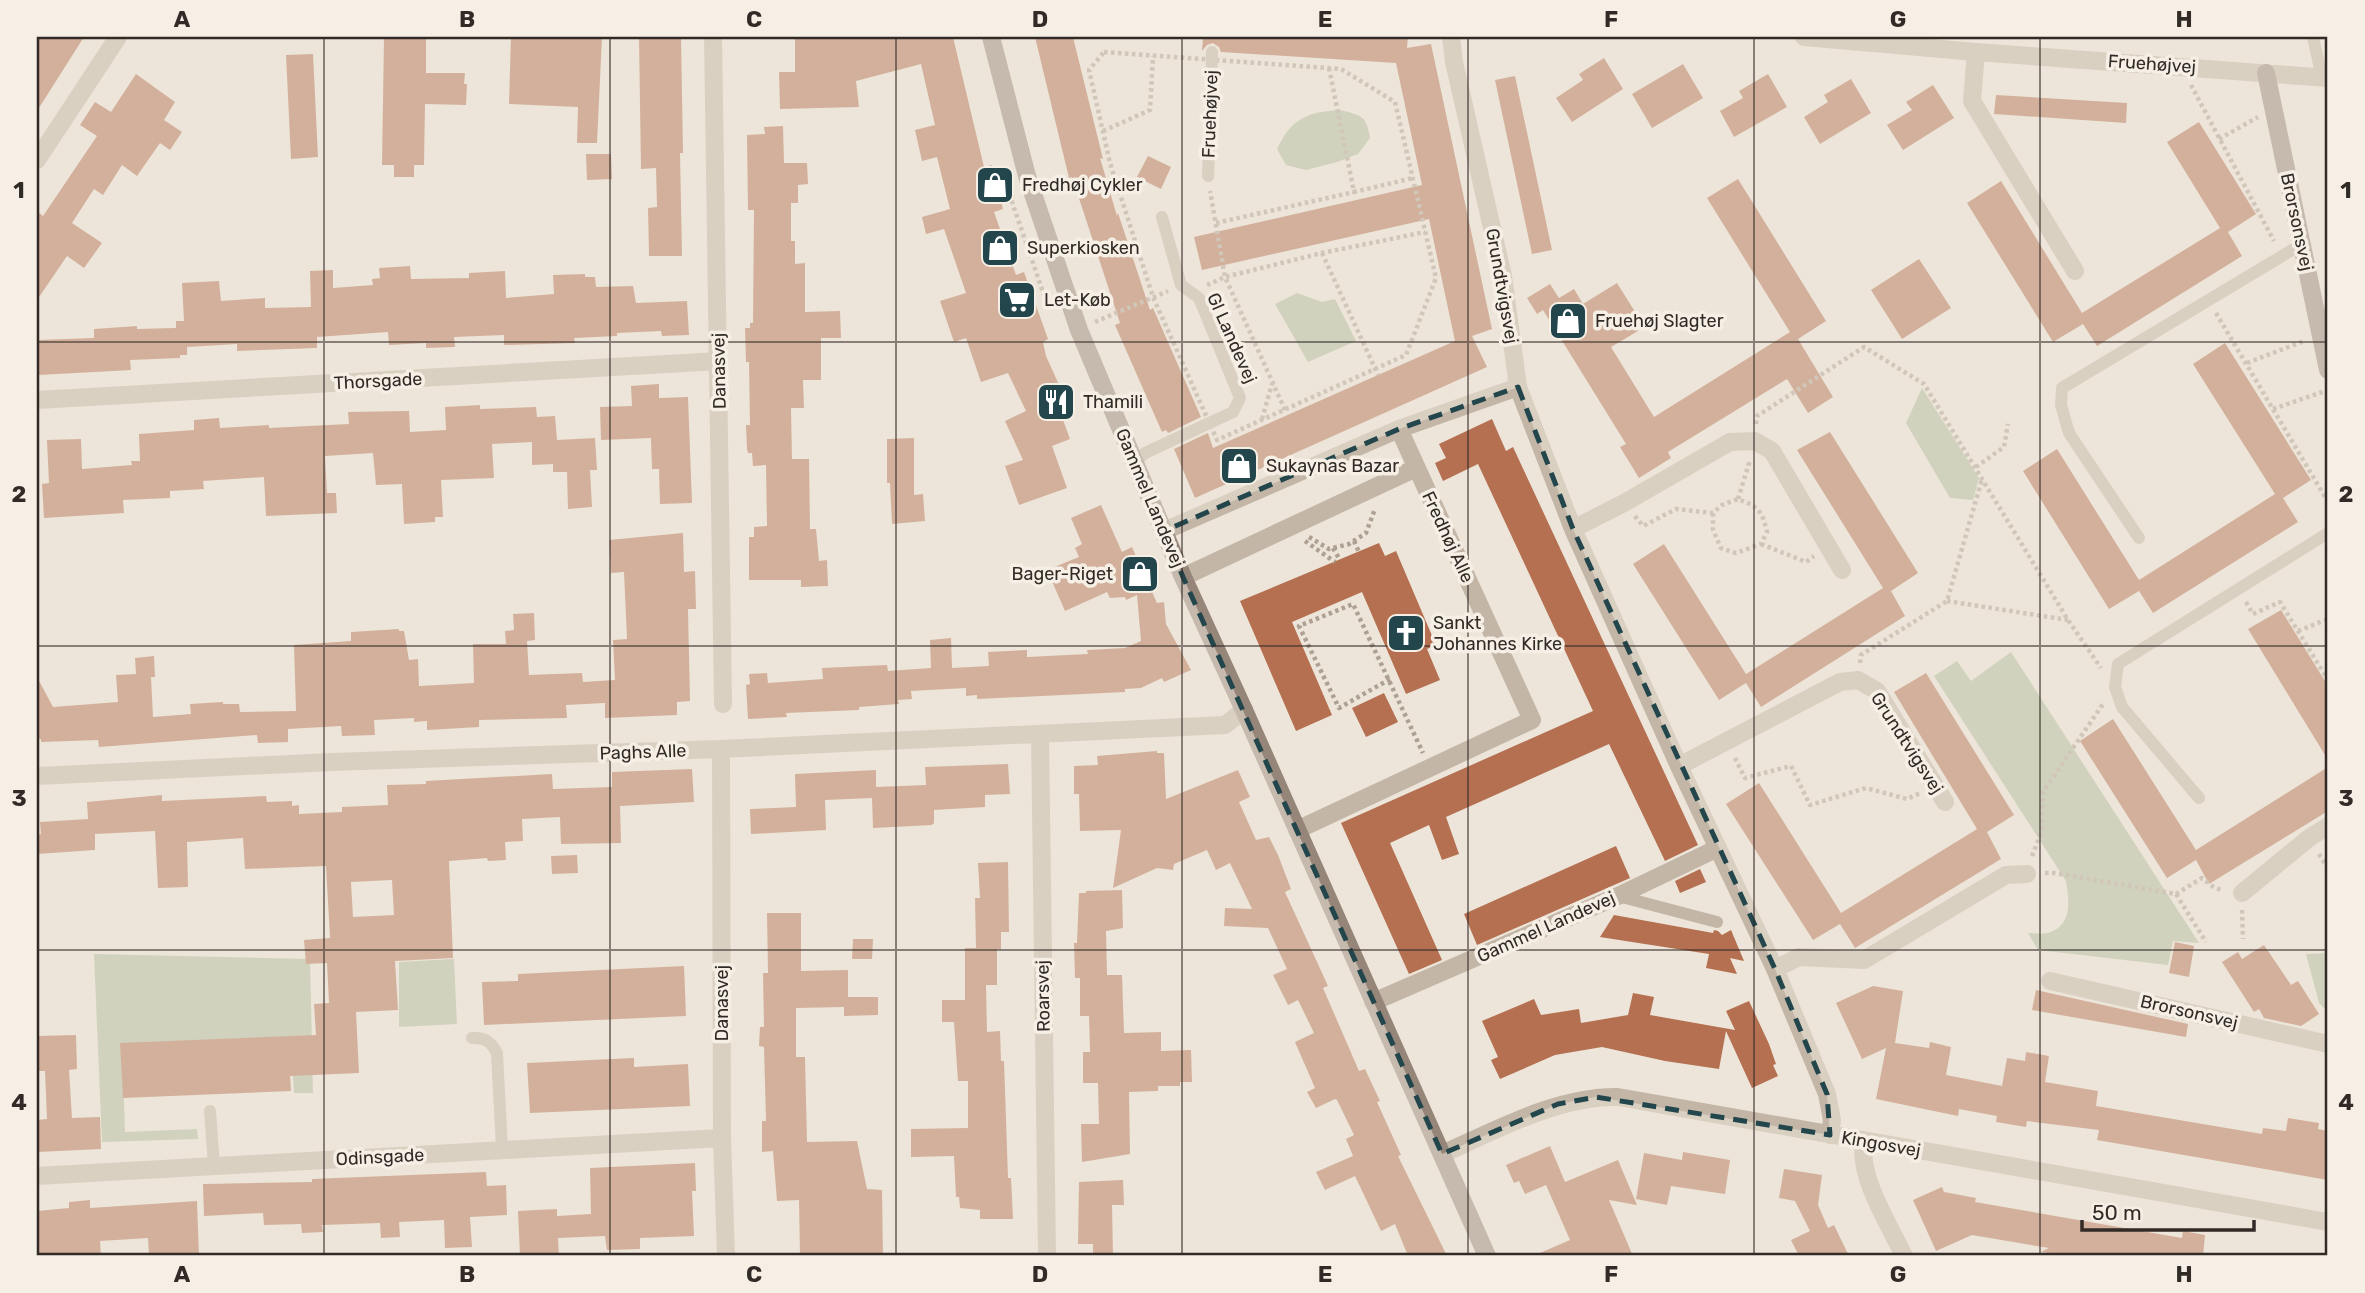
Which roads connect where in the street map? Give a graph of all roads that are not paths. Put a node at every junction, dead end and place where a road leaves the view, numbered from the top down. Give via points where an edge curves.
1 (118, 37) edge
2 (713, 37) edge
3 (991, 37) edge
4 (1451, 37) edge
5 (1804, 37) edge
6 (2313, 37) edge
7 (1976, 52) junction
8 (1212, 55) road end
9 (2266, 73) junction
10 (2325, 78) edge
11 (37, 160) edge
12 (1208, 176) road end
13 (1162, 217) dead end
14 (2302, 244) junction
15 (2075, 271) dead end
16 (719, 361) junction
17 (2328, 370) edge
18 (1518, 387) junction
19 (37, 400) edge
20 (1399, 429) junction
21 (1135, 462) junction
22 (1416, 468) junction
23 (1573, 529) junction
24 (1164, 531) junction
25 (2328, 533) edge
26 (2139, 538) dead end
27 (1842, 570) dead end
28 (1183, 577) junction
29 (723, 705) dead end
30 (1244, 710) junction
31 (1040, 735) junction
32 (721, 749) junction
33 (1679, 766) junction
34 (37, 776) edge
35 (2199, 798) dead end
36 (1945, 802) dead end
37 (2328, 827) edge
38 (1297, 830) junction
39 (1718, 848) junction
40 (2027, 874) road end
41 (2242, 893) dead end
42 (1618, 896) junction
43 (1717, 922) dead end
44 (1775, 969) junction
45 (2050, 981) dead end
46 (1373, 1002) junction
47 (472, 1038) dead end
48 (2328, 1044) edge
49 (210, 1111) dead end
50 (1830, 1135) junction
51 (722, 1138) junction
52 (1864, 1142) junction
53 (502, 1150) junction
54 (1442, 1154) junction
55 (214, 1167) junction
56 (37, 1176) edge
57 (2328, 1222) edge
58 (726, 1256) edge
59 (1047, 1256) edge
60 (1487, 1256) edge
61 (1903, 1256) edge

1 - 11 street
2 - 16 street, Danasvej
3 - 21 street, Gammel Landevej via 1024,165 1079,330
4 - 18 street, Grundtvigsvej via 1503,276
5 - 7 street, Fruehøjvej
6 - 10 lane
7 - 9 street, Fruehøjvej
7 - 15 street via 1972,101
8 - 12 lane, Fruehøjvej
9 - 10 street, Fruehøjvej
9 - 14 street, Brorsonsvej
13 - 21 lane, Gl Landevej via 1186,288 1199,298 1240,398 1233,412
14 - 17 street, Brorsonsvej
14 - 26 lane via 2062,388 2069,433
16 - 19 street, Thorsgade
16 - 29 street, Danasvej
18 - 20 street
18 - 23 street, Grundtvigsvej
20 - 22 street, Fredhøj Alle
20 - 24 street
21 - 24 street, Gammel Landevej
22 - 28 street
22 - 38 street, Fredhøj Alle via 1532,720
23 - 27 street via 1730,442 1755,441 1772,451
23 - 33 street, Grundtvigsvej
24 - 28 street, Gammel Landevej
25 - 35 lane via 2118,664 2115,687 2122,707
28 - 30 street, Gammel Landevej
30 - 31 street, Paghs Alle via 1225,725
30 - 38 street, Gammel Landevej
31 - 32 street, Paghs Alle
31 - 59 street, Roarsvej
32 - 34 street, Paghs Alle
32 - 51 street, Danasvej
33 - 36 street, Grundtvigsvej via 1840,682 1858,680 1877,691
33 - 39 street, Grundtvigsvej
37 - 41 street
38 - 46 street, Gammel Landevej
39 - 42 street, Gammel Landevej
39 - 44 street, Grundtvigsvej
40 - 44 street via 2006,875 1864,960 1799,957
42 - 43 lane
42 - 46 street, Gammel Landevej
44 - 50 street, Grundtvigsvej via 1827,1094
45 - 48 street, Brorsonsvej
46 - 54 street, Gammel Landevej
47 - 53 lane via 488,1041 496,1053
49 - 55 lane
50 - 52 street, Kingosvej
50 - 54 street, Kingosvej via 1618,1097 1596,1097 1558,1104
51 - 53 street, Odinsgade
51 - 58 street, Danasvej
52 - 57 street, Kingosvej
52 - 61 street via 1862,1156 1871,1186
53 - 55 street, Odinsgade
54 - 60 street, Gammel Landevej
55 - 56 street, Odinsgade

